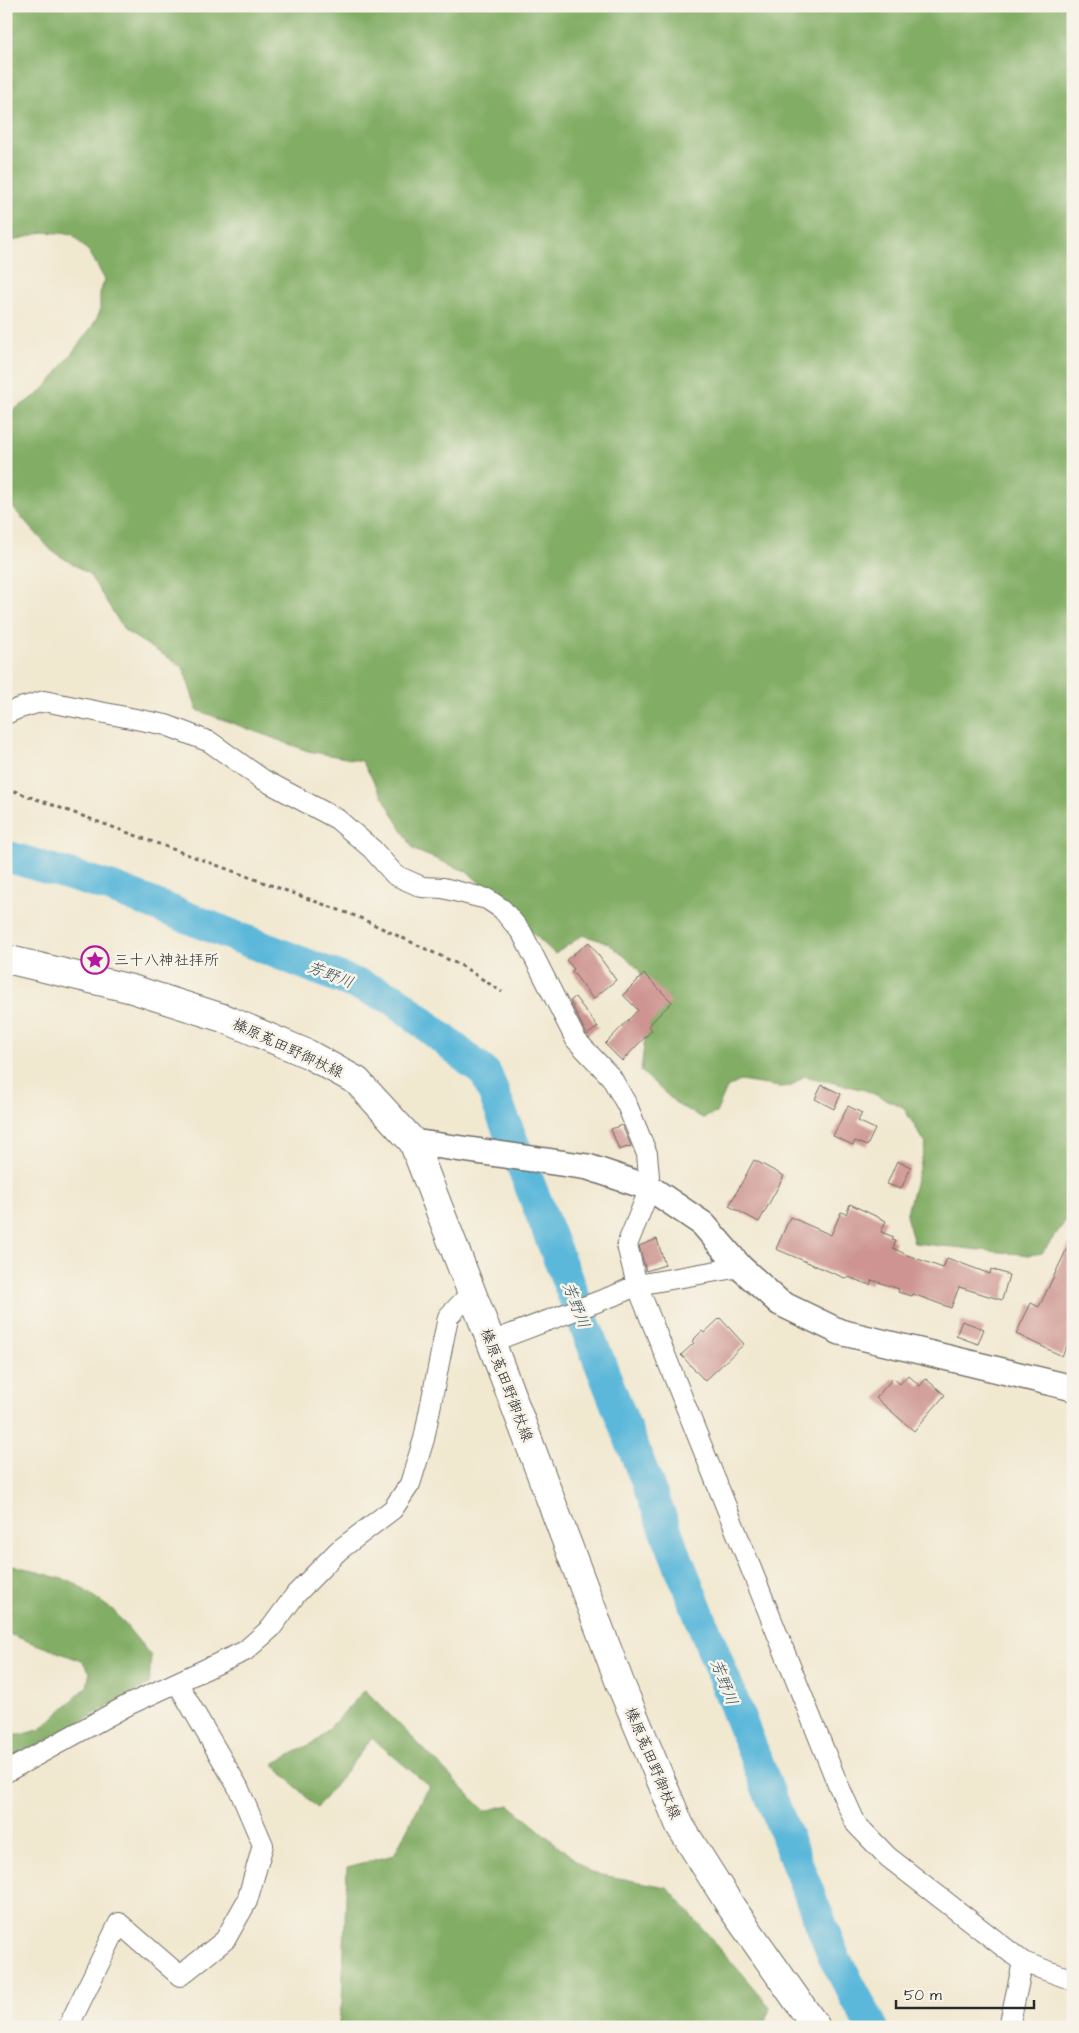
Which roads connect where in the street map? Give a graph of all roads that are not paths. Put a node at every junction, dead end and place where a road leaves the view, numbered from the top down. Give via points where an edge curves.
1 (6, 714) edge
2 (6, 959) edge
3 (419, 1143) junction
4 (650, 1188) junction
5 (740, 1267) junction
6 (637, 1285) junction
7 (472, 1292) junction
8 (498, 1339) junction
9 (1073, 1388) edge
10 (178, 1684) junction
11 (6, 1772) edge
12 (1023, 1962) junction
13 (1073, 1980) edge
14 (68, 2027) edge
15 (816, 2027) edge
16 (1009, 2027) edge

1 - 4 street via 44,702 166,725 210,742 262,779 337,819 395,874 422,887 443,888 488,899 502,909 522,933 576,1040 611,1077 627,1105 647,1154
2 - 3 main road, 榛原菟田野御杖線 via 132,989 223,1018 308,1054 357,1081
3 - 4 street via 588,1167
3 - 7 main road, 榛原菟田野御杖線
4 - 5 street via 703,1224
4 - 6 street via 627,1246
5 - 6 street
5 - 9 street via 780,1302 840,1332
6 - 8 street
6 - 12 street via 856,1824 888,1857
7 - 8 main road, 榛原菟田野御杖線
7 - 10 street via 448,1317 424,1439 410,1484 393,1509 338,1551 296,1594 271,1628 245,1651
8 - 15 main road, 榛原菟田野御杖線 via 620,1684 680,1826 732,1908
10 - 11 street via 128,1705
10 - 14 street via 238,1787 263,1845 247,1901 225,1940 180,1976 119,1924
12 - 13 street
12 - 16 street

